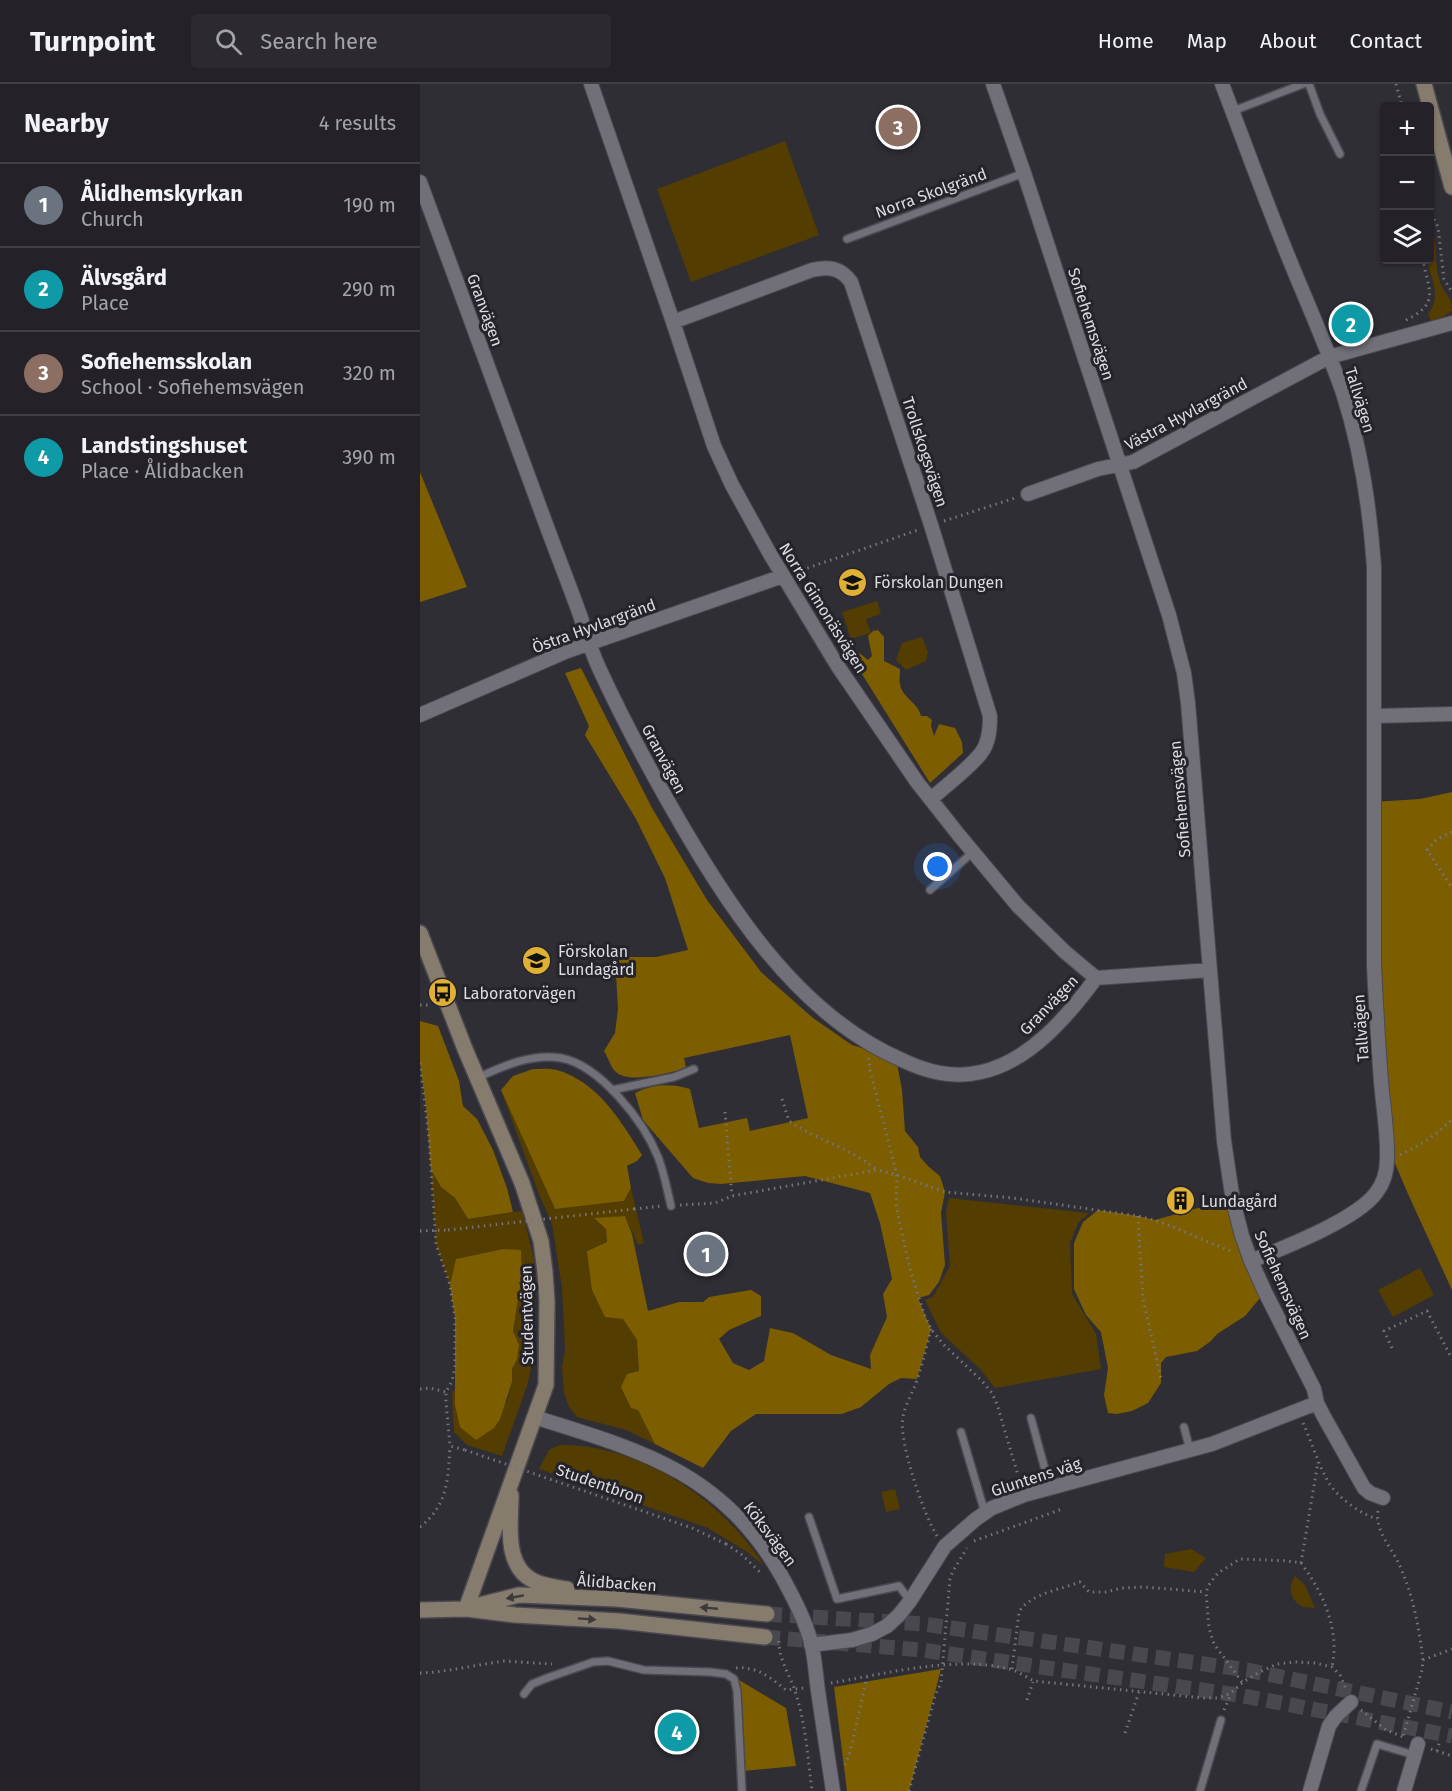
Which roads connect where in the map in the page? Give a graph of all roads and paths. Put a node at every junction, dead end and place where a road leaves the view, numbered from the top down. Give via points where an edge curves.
1 (591, 84) edge
2 (993, 84) edge
3 (1222, 84) edge
4 (1303, 84) edge
5 (1309, 84) edge
6 (1396, 84) edge
7 (1424, 84) edge
8 (1401, 102) edge
9 (1233, 111) junction
10 (1340, 154) dead end
11 (1024, 173) junction
12 (420, 182) edge
13 (1452, 187) edge
14 (1434, 221) edge
15 (847, 238) dead end
16 (1424, 264) edge
17 (1452, 292) edge
18 (673, 322) junction
19 (1452, 323) edge
20 (1384, 341) junction
21 (1329, 357) junction
22 (1120, 466) junction
23 (1028, 494) joint
24 (931, 525) junction
25 (783, 576) junction
26 (590, 644) junction
27 (1452, 714) edge
28 (420, 715) edge
29 (1375, 716) junction
30 (931, 799) junction
31 (1452, 832) edge
32 (972, 852) junction
33 (1452, 888) edge
34 (930, 890) dead end
35 (420, 933) edge
36 (1210, 970) junction
37 (1096, 978) junction
38 (420, 1005) edge
39 (431, 1005) dead end
40 (869, 1045) junction
41 (420, 1063) edge
42 (694, 1070) dead end
43 (477, 1078) junction
44 (612, 1089) junction
45 (782, 1099) dead end
46 (725, 1112) dead end
47 (1452, 1119) edge
48 (1387, 1161) junction
49 (877, 1170) junction
50 (897, 1175) junction
51 (732, 1196) junction
52 (671, 1206) junction
53 (1138, 1215) junction
54 (420, 1231) edge
55 (435, 1231) junction
56 (1235, 1252) dead end
57 (1251, 1261) junction
58 (931, 1329) junction
59 (1392, 1348) dead end
60 (1452, 1359) edge
61 (1161, 1379) dead end
62 (420, 1389) edge
63 (446, 1392) junction
64 (1317, 1403) junction
65 (534, 1417) junction
66 (1031, 1418) dead end
67 (1184, 1427) dead end
68 (961, 1432) dead end
69 (450, 1446) junction
70 (1190, 1450) junction
71 (1318, 1460) dead end
72 (511, 1485) junction
73 (1050, 1488) junction
74 (1024, 1495) junction
75 (1383, 1498) dead end
76 (1062, 1509) dead end
77 (985, 1513) junction
78 (809, 1517) dead end
79 (1377, 1520) dead end
80 (420, 1527) edge
81 (726, 1544) dead end
82 (945, 1546) junction
83 (1301, 1563) junction
84 (1206, 1592) junction
85 (617, 1599) junction
86 (910, 1601) junction
87 (466, 1609) junction
88 (420, 1610) edge
89 (767, 1614) tunnel mouth
90 (765, 1637) tunnel mouth
91 (811, 1645) junction
92 (1452, 1649) edge
93 (1423, 1660) junction
94 (553, 1664) dead end
95 (944, 1664) junction
96 (1332, 1667) junction
97 (1012, 1670) junction
98 (420, 1673) edge
99 (726, 1674) junction
100 (867, 1677) junction
101 (1034, 1681) junction
102 (1243, 1682) junction
103 (827, 1684) dead end
104 (807, 1687) dead end
105 (795, 1690) junction
106 (1140, 1692) junction
107 (1231, 1693) junction
108 (524, 1694) dead end
109 (1027, 1700) dead end
110 (1352, 1702) junction
111 (1221, 1720) joint
112 (1125, 1733) dead end
113 (1403, 1737) junction
114 (1440, 1740) dead end
115 (1416, 1749) junction
116 (1437, 1751) junction
117 (1452, 1756) edge
118 (842, 1772) dead end
119 (742, 1791) edge
120 (812, 1791) edge
121 (833, 1791) edge
122 (909, 1791) edge
123 (1200, 1791) edge
124 (1310, 1791) edge
125 (1361, 1791) edge
126 (1404, 1791) edge

1 - 18 street, Norra Gimonäsvägen
2 - 11 street, Sofiehemsvägen
3 - 9 street, Tallvägen
4 - 9 lane
5 - 10 lane
6 - 8 path
7 - 13 main road
9 - 21 street, Tallvägen
11 - 15 lane, Norra Skolgränd
11 - 22 street, Sofiehemsvägen
12 - 26 street, Granvägen
14 - 17 path via 1444,279
16 - 20 path via 1430,292 1428,303 1421,313 1388,328
18 - 24 street, Trollskogsvägen via 823,267 846,275
18 - 25 street, Norra Gimonäsvägen via 714,446
19 - 20 street, Västra Hyvlargränd
20 - 21 street, Västra Hyvlargränd
21 - 22 street, Västra Hyvlargränd
21 - 29 street, Tallvägen via 1360,460 1372,536
22 - 23 street, Västra Hyvlargränd via 1098,469
22 - 36 street, Sofiehemsvägen via 1184,672
23 - 24 path
24 - 25 path
24 - 30 street, Trollskogsvägen via 990,716 990,728 981,753
25 - 26 street, Östra Hyvlargränd
25 - 30 street, Norra Gimonäsvägen via 843,672
26 - 28 street, Östra Hyvlargränd
26 - 40 street, Granvägen via 641,753 726,897 756,938 818,1007
27 - 29 street
29 - 48 street, Tallvägen via 1374,966
30 - 32 street, Norra Gimonäsvägen
31 - 33 path via 1437,839 1427,850
32 - 34 lane
32 - 37 street, Norra Gimonäsvägen via 1018,906
35 - 43 main road, Studentvägen
36 - 37 street
36 - 57 street, Sofiehemsvägen via 1228,1173
37 - 40 street, Granvägen via 1039,1040 996,1068 966,1075 936,1073
38 - 39 path
40 - 50 path via 870,1070
41 - 55 path
42 - 44 lane
43 - 44 lane via 522,1060 561,1058 579,1064
43 - 65 main road, Studentvägen via 522,1183 541,1241 547,1301 546,1385
44 - 52 lane via 654,1148
45 - 49 path via 789,1121
46 - 51 path
47 - 48 path via 1424,1143
48 - 57 street, Tallvägen via 1382,1184 1365,1204 1339,1221
49 - 50 path
49 - 51 path
50 - 53 path via 945,1192
50 - 58 path via 899,1220 918,1298
51 - 52 path via 715,1203
52 - 55 path, bridge
53 - 56 path
53 - 61 path via 1143,1299
54 - 55 path
55 - 63 path via 455,1318 455,1367
57 - 64 street, Sofiehemsvägen via 1314,1389
58 - 74 path via 992,1393
58 - 82 path via 902,1420 922,1505
59 - 60 path via 1384,1331 1427,1311
62 - 63 path
63 - 69 path
64 - 70 street, Gluntens väg
64 - 75 street, Sofiehemsvägen via 1364,1488
65 - 72 main road, Studentvägen
65 - 91 street, Köksvägen via 613,1441 658,1460 712,1493 763,1546 792,1596
66 - 73 lane
67 - 70 lane
68 - 77 lane
69 - 80 path via 446,1491 432,1516
69 - 81 path, Studentbron, bridge via 692,1528
70 - 73 street, Gluntens väg
71 - 83 path
72 - 85 main road, Studentvägen via 512,1549 525,1575 543,1585
72 - 87 main road, Studentvägen
73 - 74 street, Gluntens väg
74 - 77 street, Gluntens väg
76 - 95 path via 981,1538 965,1549 950,1579
77 - 82 street, Gluntens väg
78 - 86 lane via 837,1599 899,1586
79 - 93 path via 1413,1600
82 - 86 street, Gluntens väg
83 - 84 path via 1240,1560 1218,1573
83 - 96 path via 1320,1591 1331,1624
84 - 97 path via 1144,1587 1089,1592 1080,1582 1031,1599 1019,1612
84 - 102 path via 1214,1644
85 -> 87 main road, Ålidbacken via 519,1595
89 -> 85 main road, Ålidbacken
86 - 91 street, Gluntens väg via 887,1626 872,1634
87 - 88 main road, Ålidbacken
87 -> 90 main road, Ålidbacken
91 - 121 street, Köksvägen
92 - 93 path
93 - 113 path
94 - 98 path via 504,1661
95 - 97 path
95 - 100 path
95 - 122 path
96 - 102 path via 1315,1663 1277,1664
96 - 110 path
97 - 101 path
99 - 105 path via 738,1667 754,1669 786,1689
99 - 108 lane via 644,1670 609,1660 532,1684
99 - 119 lane via 734,1679 737,1690
100 - 103 path
100 - 118 path
101 - 106 path
101 - 109 path
102 - 107 path
104 - 105 path
105 - 120 path
106 - 107 path via 1203,1698
106 - 112 path
107 - 111 path
110 - 113 path via 1371,1720
110 - 124 street via 1329,1726
111 - 123 lane
113 - 115 path
114 - 116 path
115 - 116 path
115 - 125 lane via 1377,1744
115 - 126 street
116 - 117 path

